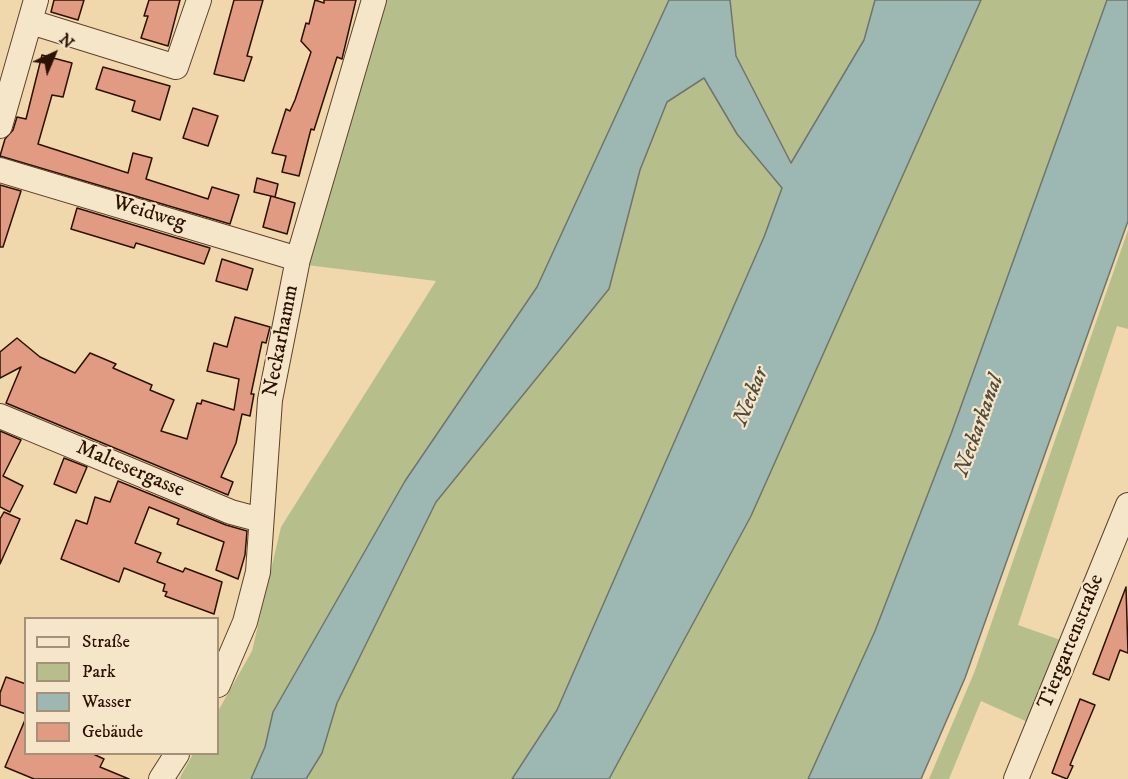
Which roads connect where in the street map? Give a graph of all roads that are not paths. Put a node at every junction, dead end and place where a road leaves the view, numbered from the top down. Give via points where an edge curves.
1 (199, 0) edge
2 (374, 0) edge
3 (34, 11) edge
4 (0, 126) edge
5 (0, 170) edge
6 (298, 259) junction
7 (0, 416) edge
8 (1128, 505) edge
9 (261, 520) junction
10 (219, 683) edge
11 (176, 755) edge
12 (161, 779) edge
13 (1016, 779) edge

1 - 3 street via 176,67
2 - 6 street, Neckarhamm
3 - 4 street
5 - 6 street, Weidweg
6 - 9 street, Neckarhamm via 270,400
7 - 9 street, Maltesergasse via 231,512
8 - 13 street, Tiergartenstraße
9 - 10 street, Neckarhamm via 258,572 244,622
11 - 12 street

